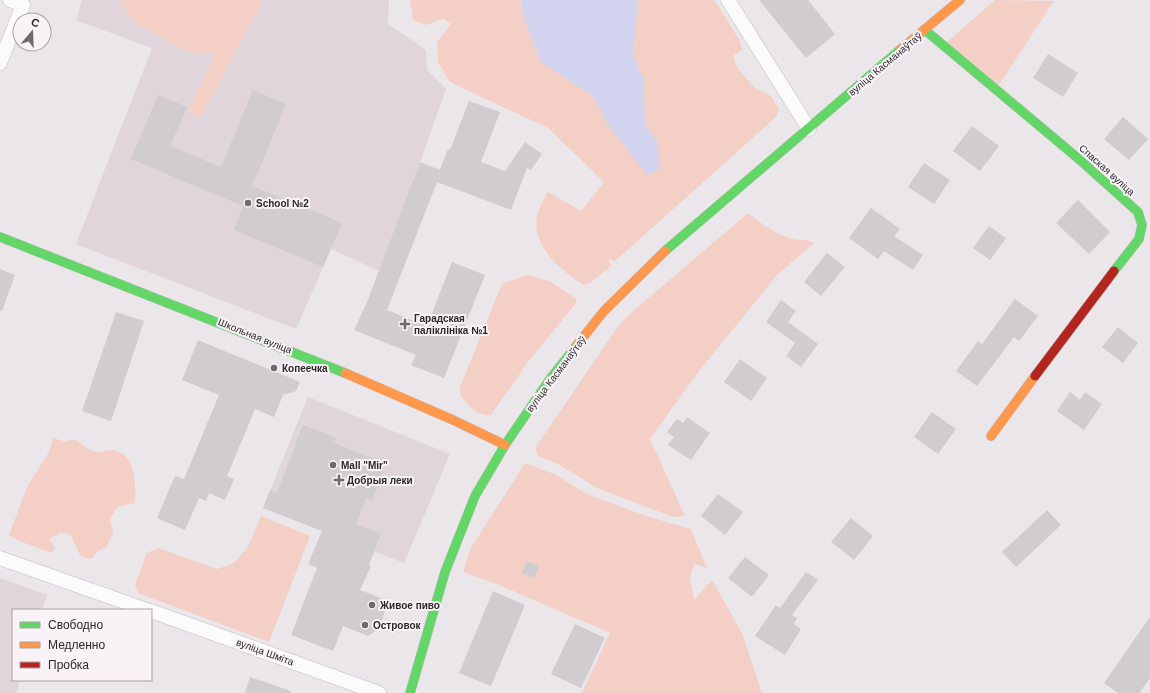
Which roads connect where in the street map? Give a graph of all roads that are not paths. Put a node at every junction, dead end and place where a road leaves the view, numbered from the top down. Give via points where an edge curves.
1 (10, 0) edge
2 (728, 0) edge
3 (960, 0) edge
4 (925, 30) junction
5 (0, 63) edge
6 (809, 129) junction
7 (0, 237) edge
8 (991, 436) dead end
9 (505, 445) junction
10 (0, 558) edge
11 (144, 609) edge
12 (152, 612) edge
13 (379, 693) edge
14 (410, 693) edge

1 - 5 street via 23,5
2 - 6 street
3 - 4 street, вуліца Касманаўтаў
4 - 6 street, вуліца Касманаўтаў
4 - 8 street, Спаская вуліца via 1138,212 1142,225 1139,239
6 - 9 street, вуліца Касманаўтаў via 678,238 604,311 550,379
7 - 9 street, Школьная вуліца via 320,362
9 - 14 street, вуліца Касманаўтаў via 475,496 445,572
10 - 11 street
12 - 13 street, вуліца Шміта

